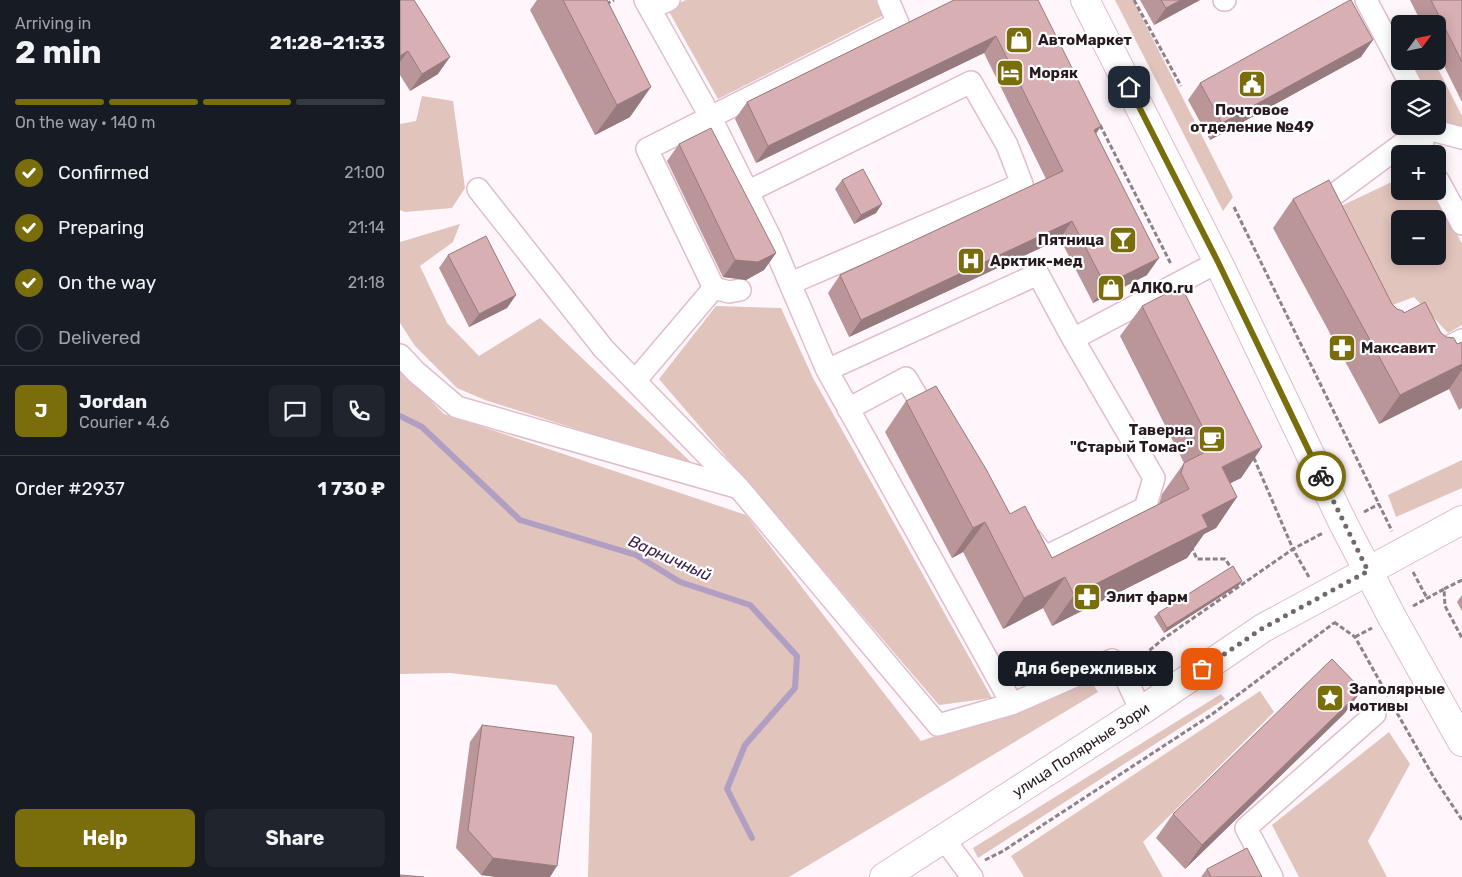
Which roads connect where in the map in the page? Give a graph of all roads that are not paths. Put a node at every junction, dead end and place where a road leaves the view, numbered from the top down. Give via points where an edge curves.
1 (888, 0) edge
2 (1085, 0) edge
3 (1366, 0) edge
4 (654, 3) edge
5 (1409, 80) edge
6 (710, 116) junction
7 (1446, 133) edge
8 (1413, 135) edge
9 (1462, 138) edge
10 (478, 189) dead end
11 (747, 192) junction
12 (1446, 195) edge
13 (1462, 224) edge
14 (1333, 231) edge
15 (1218, 262) junction
16 (791, 283) junction
17 (714, 288) junction
18 (740, 290) dead end
19 (1423, 338) edge
20 (1073, 339) junction
21 (1462, 340) edge
22 (400, 355) edge
23 (827, 370) junction
24 (635, 381) junction
25 (848, 409) junction
26 (942, 438) edge
27 (739, 488) junction
28 (1462, 520) edge
29 (1020, 525) edge
30 (1368, 571) junction
31 (1012, 704) junction
32 (1387, 708) road end
33 (1141, 711) junction
34 (1462, 742) edge
35 (944, 839) junction
36 (970, 873) edge
37 (884, 877) edge
38 (1272, 877) edge

1 - 6 street via 898,23
2 - 15 main road
3 - 5 street
4 - 6 street
6 - 11 street
6 - 17 street via 647,149
7 - 9 street
8 - 14 street via 1320,205
10 - 24 street via 603,348
11 - 16 street
11 - 16 street via 971,82 1007,145 1022,184
12 - 13 street
15 - 20 street
15 - 30 main road
16 - 23 street
17 - 18 street via 729,292
17 - 24 street
19 - 21 street via 1432,355
20 - 23 street via 1038,274
20 - 29 street via 1154,478 1145,508 1045,557
22 - 27 street via 457,407
23 - 25 street
24 - 27 street
25 - 26 street via 906,378
25 - 31 street
27 - 31 street via 938,725
28 - 30 main road, улица Полярные Зори
30 - 33 main road, улица Полярные Зори via 1263,628
30 - 34 main road
31 - 33 street via 1112,660 1124,672
32 - 38 street via 1246,828
33 - 35 main road, улица Полярные Зори
35 - 36 street
35 - 37 main road, улица Полярные Зори

